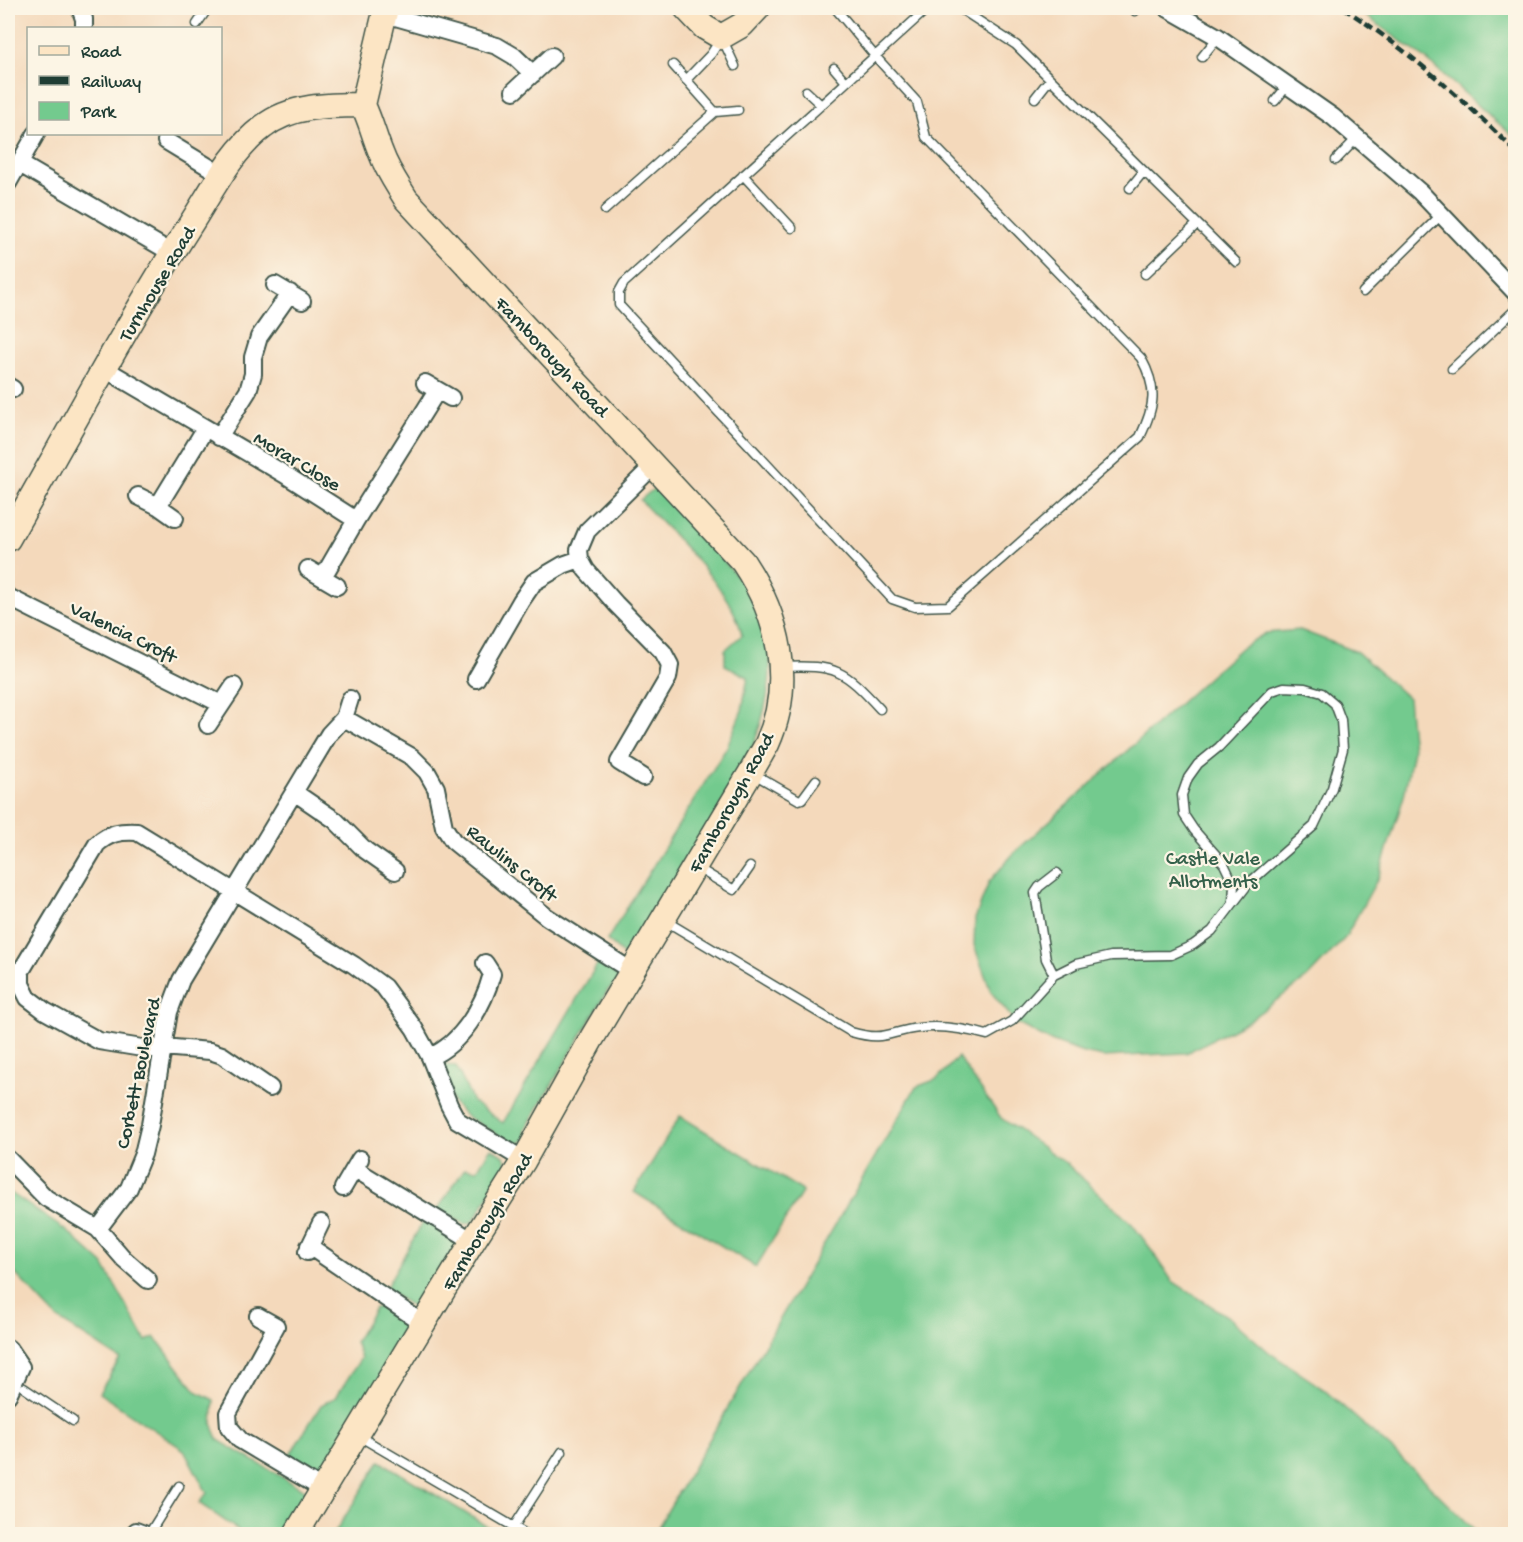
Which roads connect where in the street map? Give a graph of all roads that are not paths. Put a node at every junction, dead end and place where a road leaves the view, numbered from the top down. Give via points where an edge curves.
1 (80, 8) edge
2 (208, 8) edge
3 (686, 8) edge
4 (758, 8) edge
5 (835, 8) edge
6 (928, 8) edge
7 (959, 8) edge
8 (1167, 8) edge
9 (386, 10) edge
10 (197, 24) dead end
11 (84, 27) edge
12 (721, 37) junction
13 (1218, 37) junction
14 (552, 56) dead end
15 (875, 56) junction
16 (1203, 57) dead end
17 (673, 65) dead end
18 (735, 66) dead end
19 (834, 68) dead end
20 (533, 74) junction
21 (1050, 79) junction
22 (686, 80) junction
23 (846, 82) junction
24 (1288, 84) junction
25 (514, 91) dead end
26 (806, 91) dead end
27 (1035, 98) dead end
28 (1275, 101) dead end
29 (363, 105) junction
30 (821, 105) junction
31 (738, 110) dead end
32 (715, 112) junction
33 (35, 135) edge
34 (1358, 138) junction
35 (166, 141) dead end
36 (1336, 160) dead end
37 (20, 164) junction
38 (1144, 171) junction
39 (222, 174) junction
40 (743, 175) junction
41 (8, 183) edge
42 (1130, 188) dead end
43 (605, 210) dead end
44 (1442, 214) junction
45 (1197, 224) junction
46 (792, 228) dead end
47 (172, 253) junction
48 (1236, 262) dead end
49 (1145, 274) dead end
50 (1362, 292) dead end
51 (289, 293) dead end
52 (1515, 293) edge
53 (1515, 309) edge
54 (105, 369) junction
55 (1452, 369) dead end
56 (438, 391) dead end
57 (212, 433) junction
58 (654, 465) junction
59 (138, 496) dead end
60 (158, 506) junction
61 (175, 518) dead end
62 (356, 520) junction
63 (8, 539) edge
64 (580, 559) junction
65 (323, 577) dead end
66 (8, 597) edge
67 (782, 667) junction
68 (476, 679) dead end
69 (234, 686) dead end
70 (350, 699) dead end
71 (221, 704) junction
72 (880, 709) dead end
73 (344, 718) junction
74 (208, 724) dead end
75 (751, 772) junction
76 (643, 777) dead end
77 (816, 780) dead end
78 (294, 792) junction
79 (695, 866) junction
80 (750, 867) dead end
81 (395, 871) dead end
82 (1057, 873) dead end
83 (233, 892) junction
84 (1233, 901) junction
85 (664, 919) junction
86 (484, 963) dead end
87 (633, 972) junction
88 (1054, 975) junction
89 (162, 1047) junction
90 (430, 1057) junction
91 (270, 1088) dead end
92 (8, 1159) edge
93 (524, 1160) junction
94 (343, 1188) dead end
95 (321, 1223) dead end
96 (98, 1229) junction
97 (473, 1241) junction
98 (148, 1281) dead end
99 (258, 1316) dead end
100 (424, 1324) junction
101 (8, 1348) edge
102 (15, 1389) edge
103 (73, 1420) dead end
104 (357, 1435) junction
105 (562, 1452) dead end
106 (179, 1486) dead end
107 (324, 1490) junction
108 (513, 1528) junction
109 (143, 1533) edge
110 (296, 1534) edge
111 (526, 1534) edge

1 - 11 street
2 - 10 lane
3 - 12 street via 704,27
4 - 12 street via 742,25
5 - 15 lane
6 - 15 lane
7 - 21 lane via 1016,45
8 - 13 street
9 - 20 street via 497,46
9 - 29 street
12 - 18 lane
12 - 22 lane
13 - 16 lane
13 - 24 street
14 - 20 street
15 - 23 lane
15 - 40 lane via 917,102 926,137 1141,358 1152,378 1152,413 1140,437 948,606 915,607 892,599 619,305 624,283
17 - 22 lane
19 - 23 lane
20 - 25 street
21 - 27 lane
21 - 38 lane
22 - 32 lane
23 - 30 lane
24 - 28 lane
24 - 34 street
26 - 30 lane
29 - 39 street, Turnhouse Road via 321,106 285,114 242,145
29 - 58 street, Farnborough Road via 381,153 406,199
30 - 40 lane
31 - 32 lane
32 - 43 lane
33 - 37 street
34 - 36 lane
34 - 44 street
35 - 39 street
37 - 41 street
37 - 47 street
38 - 42 lane
38 - 45 lane
39 - 47 street, Turnhouse Road
40 - 46 lane
44 - 50 lane
44 - 52 street
45 - 48 lane
45 - 49 lane
47 - 54 street, Turnhouse Road
51 - 57 street via 259,337 248,391
53 - 55 lane
54 - 57 street, Morar Close
54 - 63 street, Turnhouse Road
56 - 62 street
57 - 60 street
57 - 62 street, Morar Close
58 - 64 street via 587,531 579,550
58 - 67 street, Farnborough Road via 743,562 758,585 776,635
59 - 60 street
60 - 61 street
62 - 65 street
64 - 68 street via 534,582
64 - 76 street via 616,604 663,652 670,665 668,678 620,762
66 - 71 street, Valencia Croft
67 - 72 lane via 837,670
67 - 75 street, Farnborough Road via 778,709 767,743
69 - 71 street
70 - 73 street
71 - 74 street
73 - 78 street, Corbett Boulevard via 329,734
73 - 87 street, Rawlins Croft via 412,757 427,772 436,788 444,827 453,841 547,917
75 - 77 lane via 799,800
75 - 79 street, Farnborough Road
78 - 81 street via 335,820 365,850
78 - 83 street, Corbett Boulevard
79 - 80 lane via 734,890
79 - 85 street, Farnborough Road
82 - 88 lane via 1035,893 1046,959
83 - 89 street, Corbett Boulevard via 181,980 168,1012
83 - 89 street via 137,832 106,836 97,844 21,971 27,998 99,1041 148,1049
83 - 90 street via 384,987
84 - 84 lane via 1314,826 1332,788 1343,749 1341,720 1335,705 1322,693 1284,687 1272,691 1188,778 1182,795 1184,815 1224,864 1234,885
84 - 88 lane via 1212,931 1171,955 1111,956 1077,964
85 - 87 street, Farnborough Road
85 - 88 lane via 851,1032 869,1037 918,1028 961,1028 987,1035 1012,1021
86 - 90 street via 492,974 487,993 458,1039
87 - 93 street, Farnborough Road
89 - 91 street via 222,1055
89 - 96 street, Corbett Boulevard via 143,1154 129,1188
90 - 93 street via 458,1120
92 - 96 street via 46,1198
93 - 97 street, Farnborough Road
94 - 97 street via 357,1164
95 - 100 street via 308,1249
96 - 98 street
97 - 100 street, Farnborough Road
99 - 107 street via 276,1326 228,1413 229,1427 240,1440
100 - 104 street, Farnborough Road
101 - 102 street via 21,1367
102 - 103 lane
104 - 107 street, Farnborough Road
104 - 108 lane
105 - 108 lane
106 - 109 lane
107 - 110 street, Farnborough Road
108 - 111 lane

